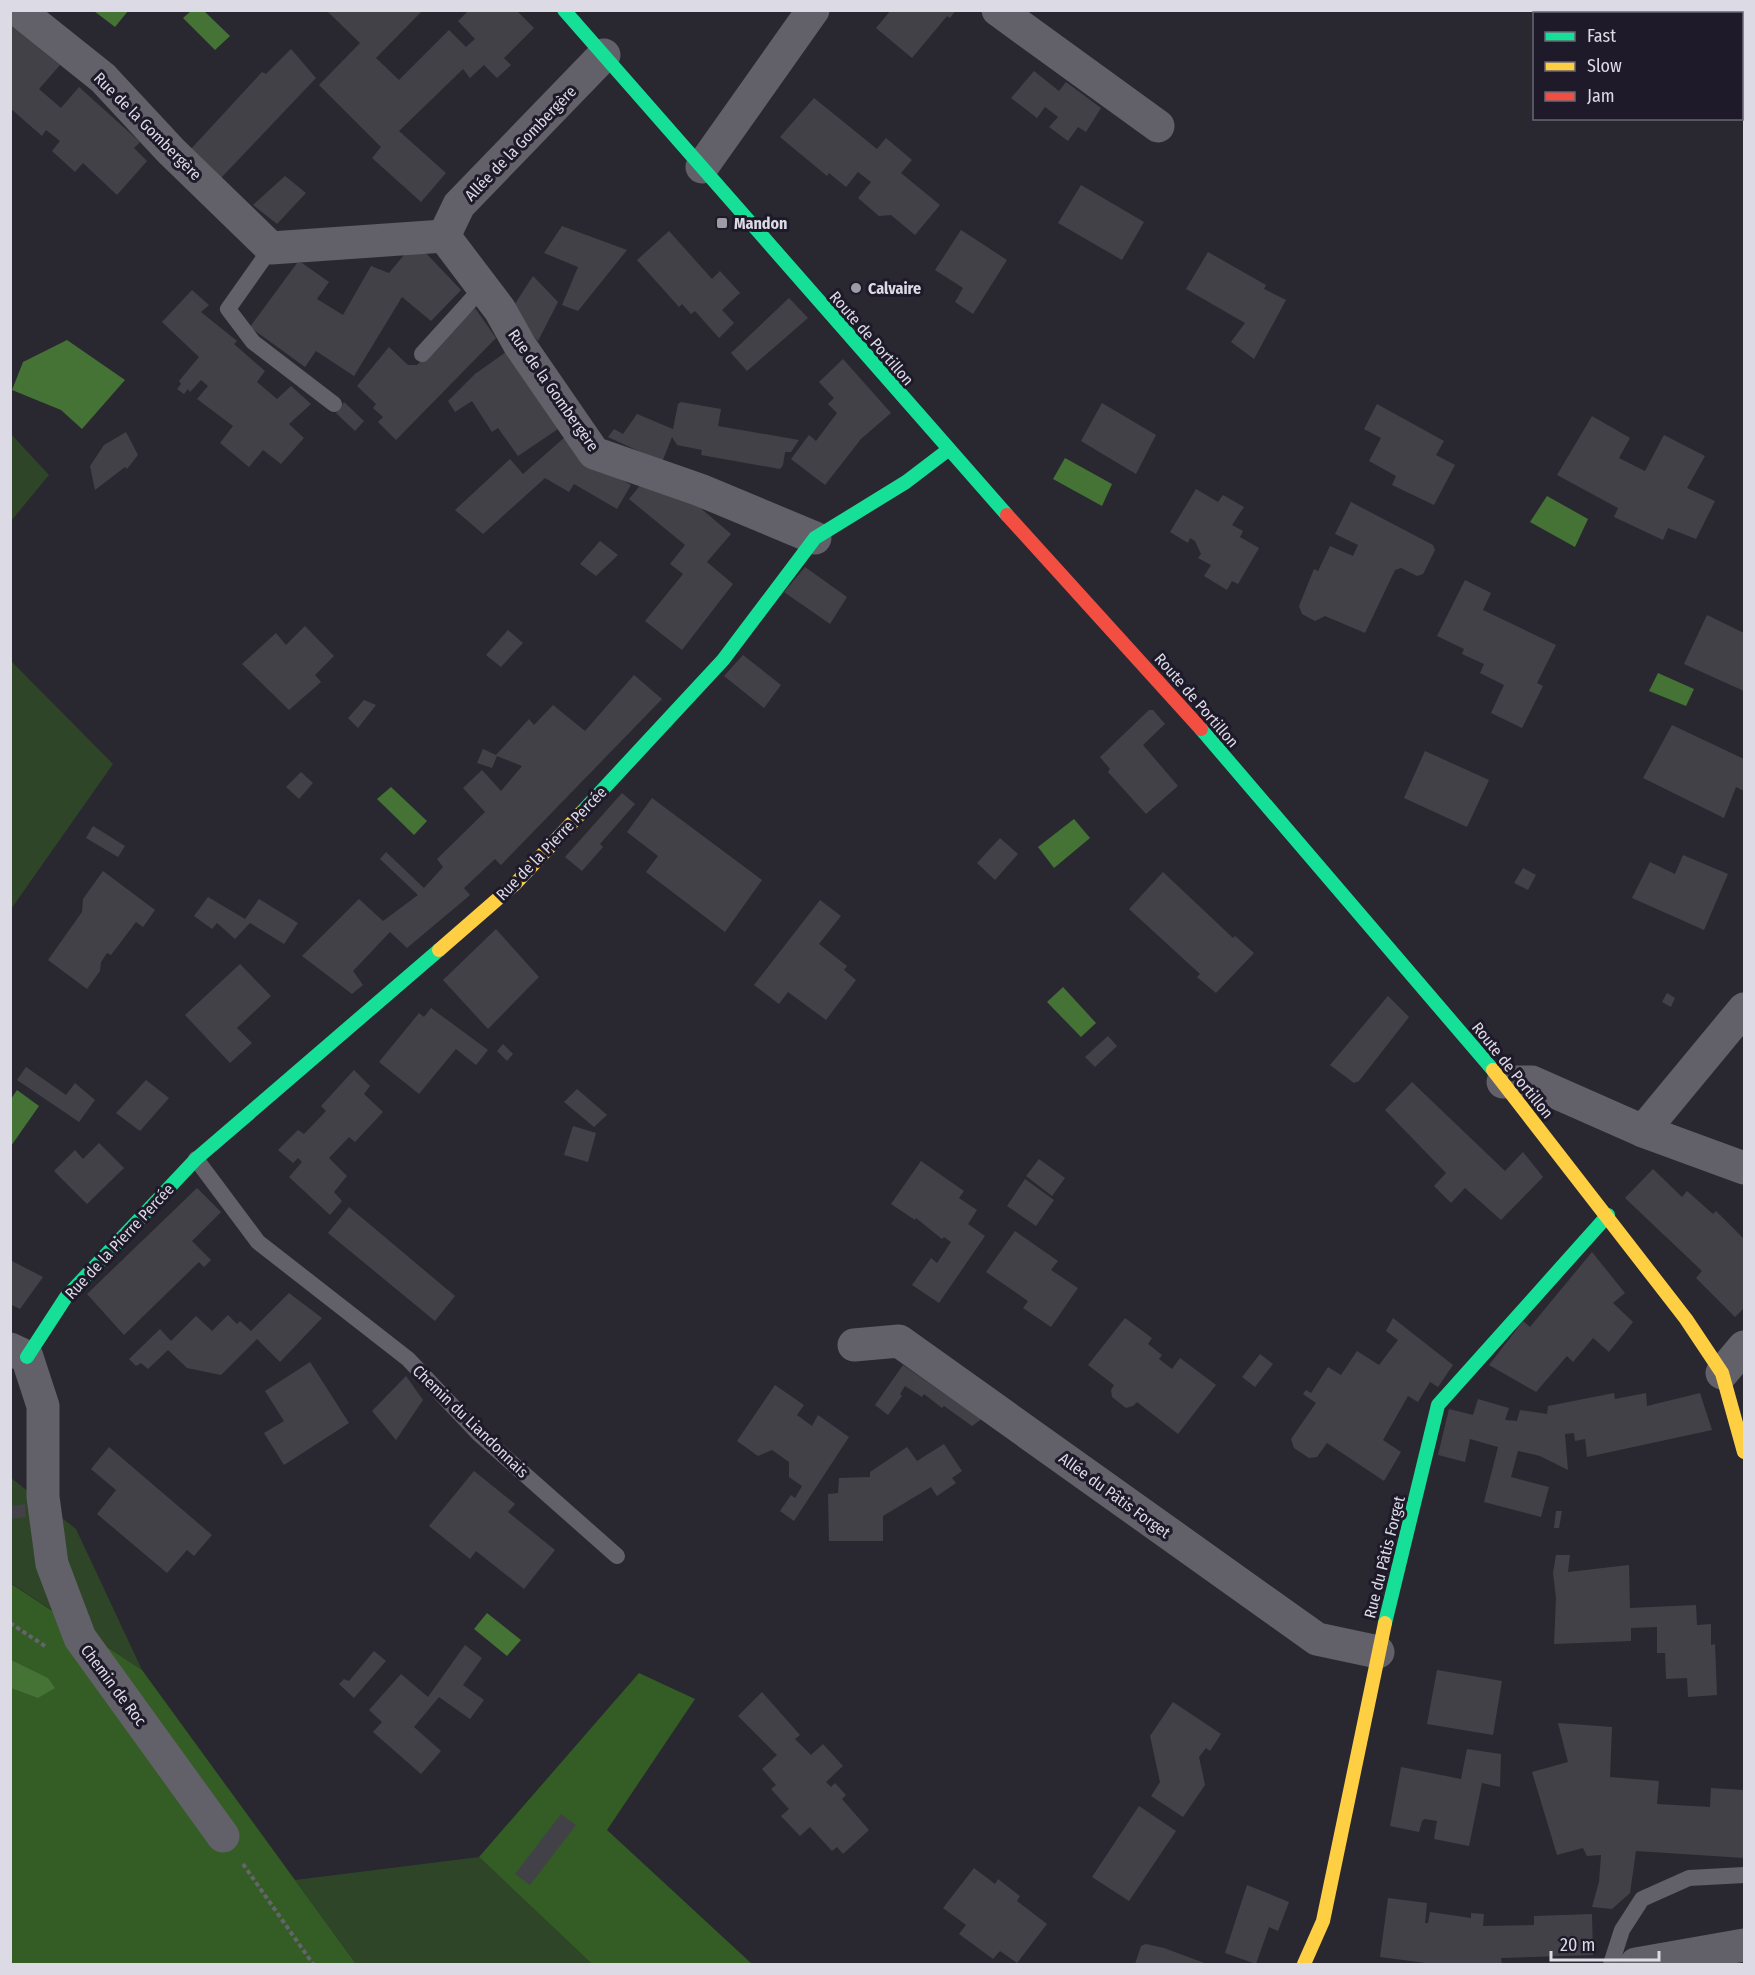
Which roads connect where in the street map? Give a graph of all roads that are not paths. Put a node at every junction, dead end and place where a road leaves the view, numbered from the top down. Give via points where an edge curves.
1 (18, 10) edge
2 (564, 10) edge
3 (813, 10) edge
4 (998, 10) edge
5 (604, 55) junction
6 (1158, 126) dead end
7 (702, 167) junction
8 (444, 236) junction
9 (271, 248) junction
10 (482, 288) junction
11 (422, 354) dead end
12 (334, 404) dead end
13 (948, 450) junction
14 (815, 538) junction
15 (1744, 1009) edge
16 (1503, 1082) junction
17 (1643, 1131) junction
18 (196, 1159) junction
19 (1744, 1168) edge
20 (1608, 1215) junction
21 (854, 1345) dead end
22 (1744, 1347) edge
23 (19, 1353) edge
24 (1722, 1374) junction
25 (1744, 1452) edge
26 (617, 1556) dead end
27 (1378, 1652) junction
28 (223, 1836) road end
29 (1744, 1875) edge
30 (1744, 1945) edge
31 (1304, 1965) edge
32 (1611, 1965) edge
33 (1636, 1965) edge

1 - 9 street, Rue de la Gombergère via 103,78
2 - 5 street, Route de Portillon
3 - 7 street
4 - 6 street
5 - 7 street, Route de Portillon
5 - 8 street, Allée de la Gombergère via 459,205
7 - 13 street, Route de Portillon
8 - 9 street
8 - 10 street, Rue de la Gombergère
9 - 12 lane via 228,309 253,342
10 - 11 lane
10 - 14 street, Rue de la Gombergère via 594,453 700,490
13 - 14 street via 906,482
13 - 16 street, Route de Portillon via 1175,699
14 - 18 street, Rue de la Pierre Percée via 723,660 515,884
15 - 17 street
16 - 17 street via 1532,1082
16 - 20 street, Route de Portillon
17 - 19 street
18 - 23 street, Rue de la Pierre Percée via 66,1297
18 - 26 lane, Chemin du Liandonnais via 258,1242 408,1359 479,1434
20 - 24 street, Route de Portillon
20 - 27 street, Rue du Pâtis Forget via 1438,1405
21 - 27 street, Allée du Pâtis Forget via 899,1341 1317,1639
22 - 24 street
23 - 28 street, Chemin de Roc via 43,1406 43,1497 52,1564 80,1638
24 - 25 street, Route de Portillon
27 - 31 street, Rue du Pâtis Forget via 1323,1921
29 - 32 lane via 1689,1878 1642,1899 1622,1930
30 - 33 street

